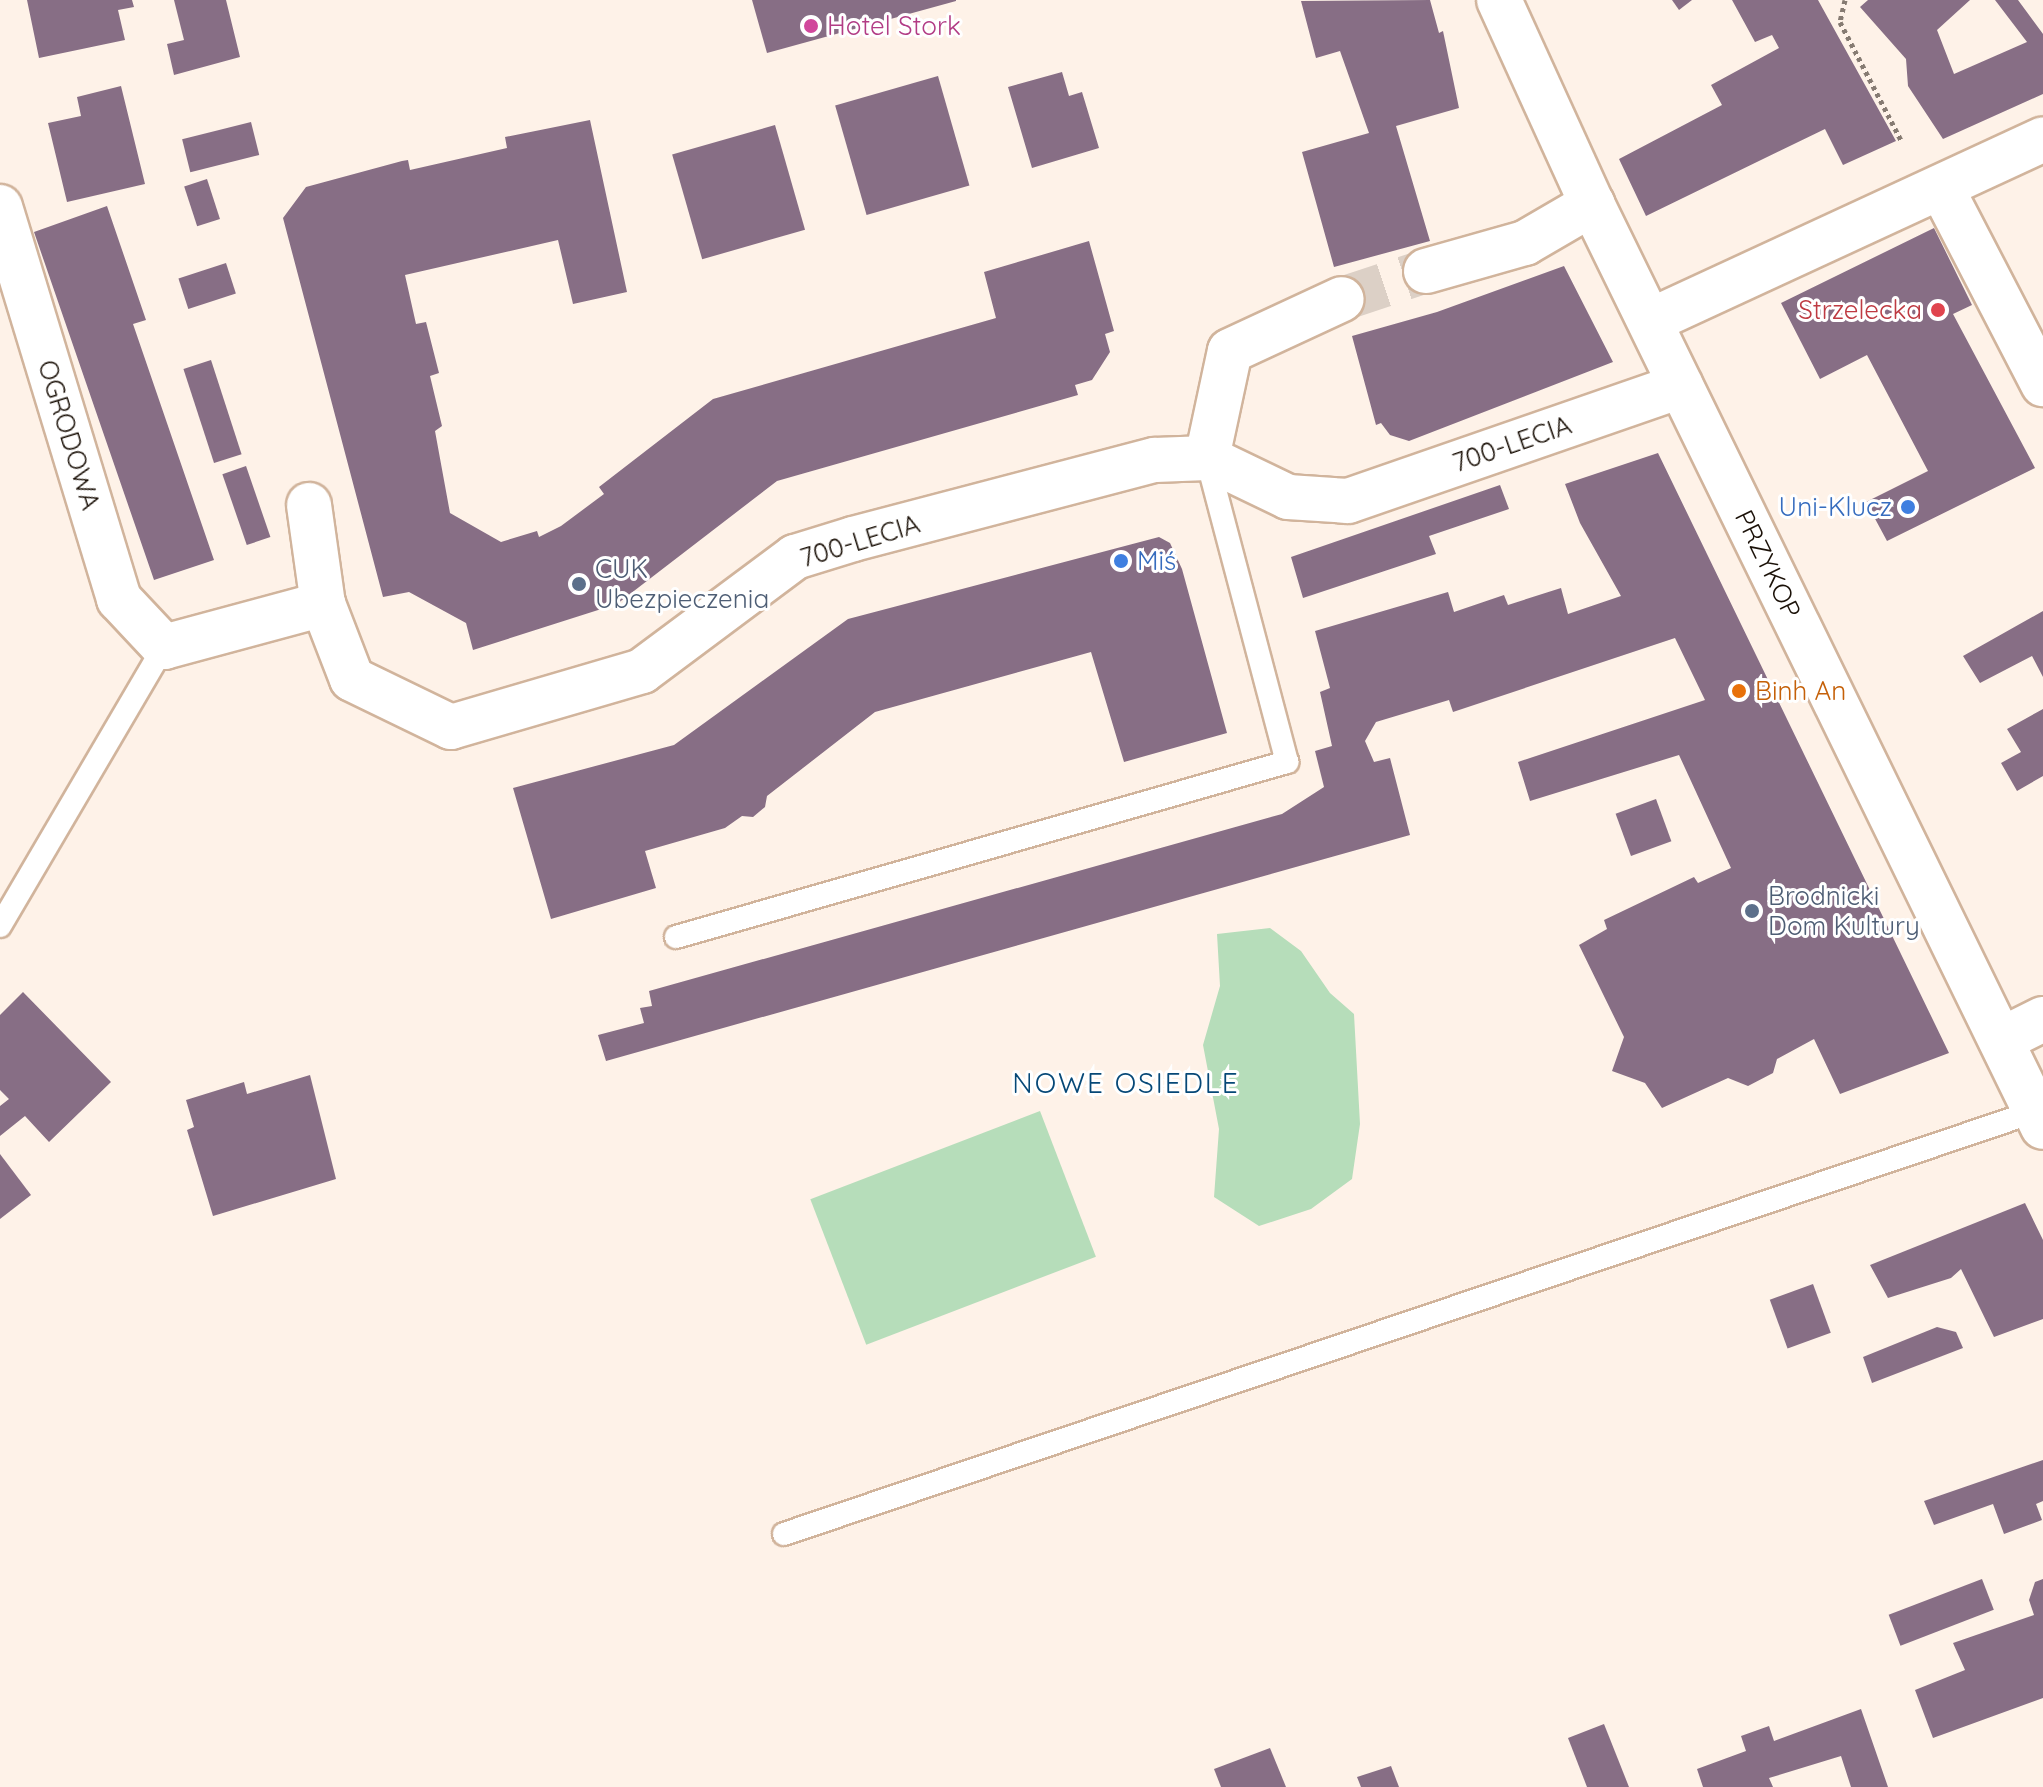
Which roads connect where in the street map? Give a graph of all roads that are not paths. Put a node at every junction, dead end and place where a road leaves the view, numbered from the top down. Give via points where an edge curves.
1 (1499, 0) edge
2 (2043, 139) edge
3 (1942, 189) junction
4 (1592, 204) junction
5 (0, 207) edge
6 (1426, 271) tunnel mouth
7 (1342, 299) tunnel mouth
8 (1650, 321) junction
9 (2043, 384) edge
10 (1681, 386) junction
11 (1207, 458) junction
12 (309, 505) dead end
13 (323, 604) junction
14 (164, 647) junction
15 (0, 926) edge
16 (676, 937) dead end
17 (2043, 1019) edge
18 (2001, 1040) junction
19 (2039, 1119) edge
20 (784, 1534) dead end

1 - 4 street, PRZYKOP
2 - 3 street
3 - 8 street
3 - 9 street
4 - 6 street via 1525,243
4 - 8 street, PRZYKOP
5 - 14 street, OGRODOWA via 119,599
7 - 11 street via 1230,351
8 - 10 street, PRZYKOP
10 - 11 street, 700-LECIA via 1348,501 1288,497
10 - 18 street, PRZYKOP
11 - 13 street, 700-LECIA via 1155,460 795,557 642,671 451,727 352,679
11 - 16 lane via 1287,762
12 - 13 street, 700-LECIA
13 - 14 street
14 - 15 lane
17 - 18 street
18 - 19 street, PRZYKOP
19 - 20 lane

